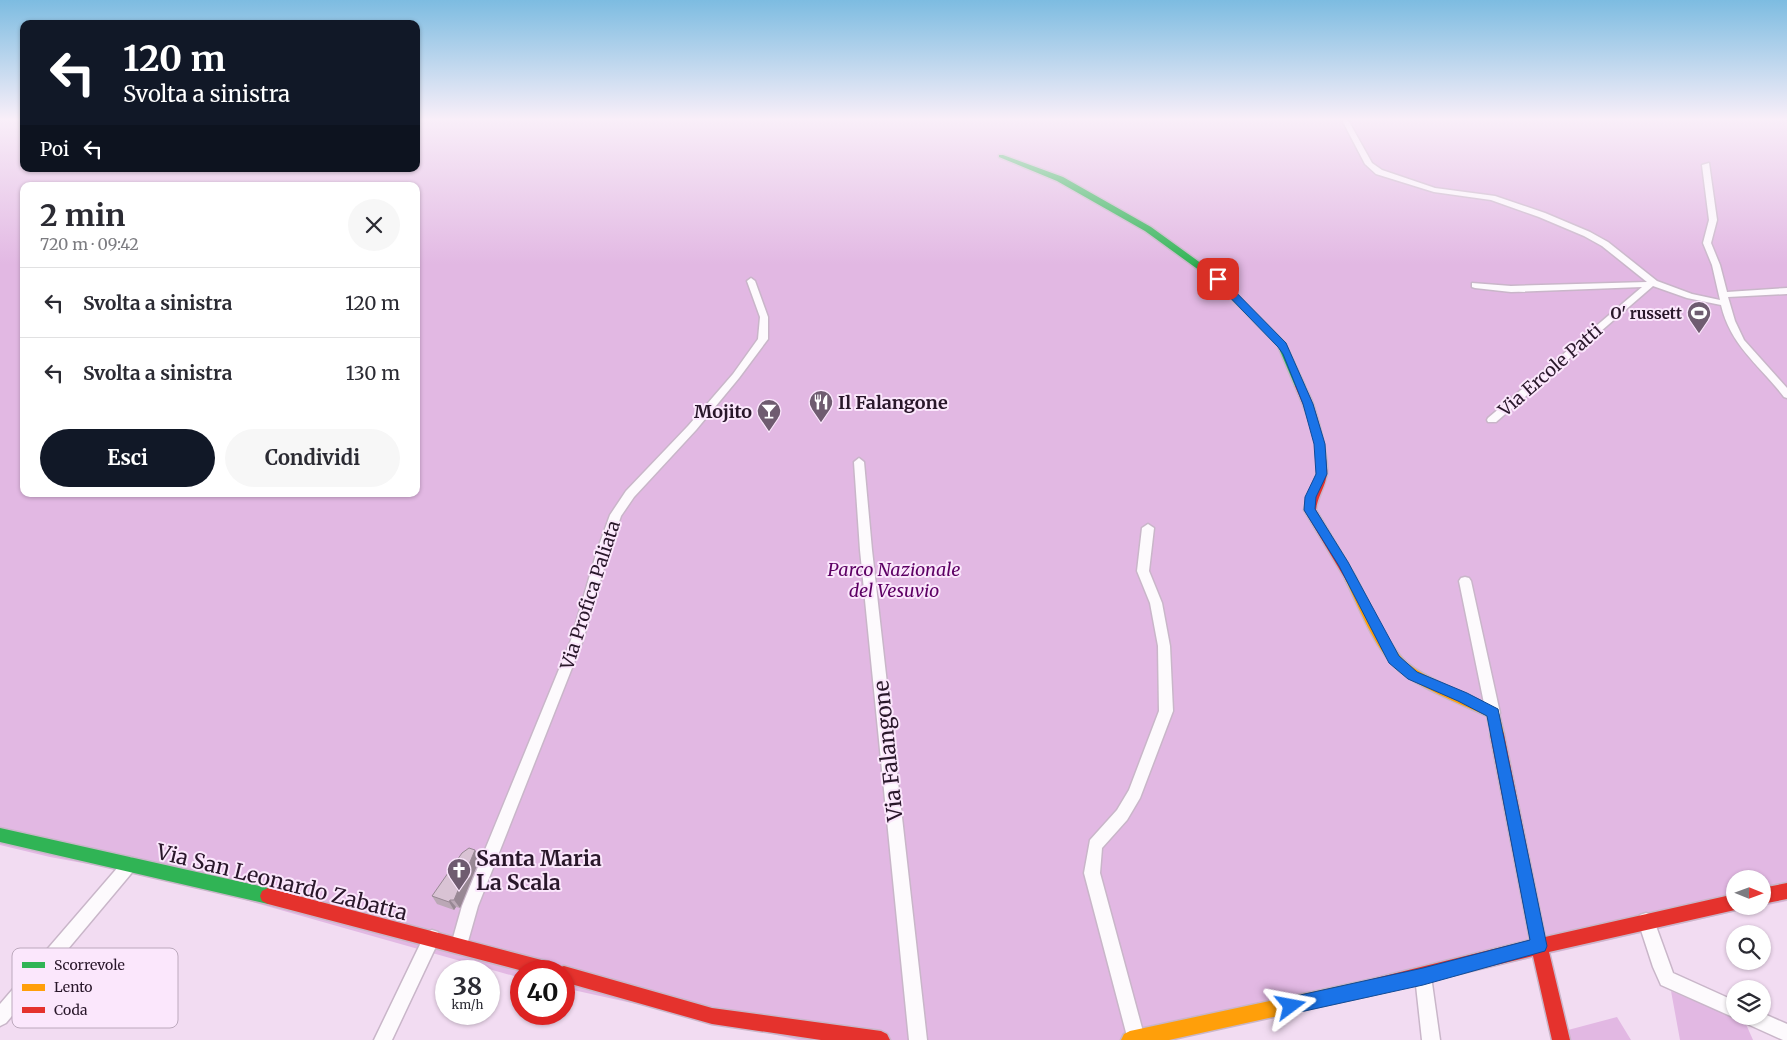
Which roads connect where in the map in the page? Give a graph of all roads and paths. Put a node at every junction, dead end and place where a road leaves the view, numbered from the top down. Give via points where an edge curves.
1 (1033, 169) edge
2 (1375, 169) edge
3 (1706, 169) edge
4 (751, 280) dead end
5 (1652, 283) junction
6 (1475, 285) dead end
7 (1787, 291) edge
8 (1724, 295) junction
9 (1727, 304) junction
10 (1787, 395) edge
11 (1492, 420) dead end
12 (859, 462) dead end
13 (1148, 528) dead end
14 (1465, 582) dead end
15 (1493, 713) junction
16 (0, 835) edge
17 (130, 864) junction
18 (1787, 891) edge
19 (1771, 894) edge
20 (1726, 904) edge
21 (1646, 921) junction
22 (432, 938) junction
23 (459, 945) junction
24 (1539, 946) junction
25 (59, 948) edge
26 (513, 960) edge
27 (1423, 976) junction
28 (575, 977) edge
29 (12, 1003) edge
30 (1726, 1006) edge
31 (0, 1017) edge
32 (1769, 1025) edge
33 (1787, 1033) edge
34 (872, 1039) edge
35 (1133, 1039) edge
36 (383, 1040) edge
37 (918, 1040) edge
38 (1431, 1040) edge
39 (1561, 1040) edge

1 - 15 street via 1060,179 1148,229 1218,279 1282,345 1308,404 1319,444 1322,474 1311,497 1310,510 1344,565 1387,648 1394,660 1413,675
2 - 5 street via 1434,190 1492,198 1542,215 1599,241
3 - 8 street via 1713,220 1707,243 1717,261
4 - 23 street, Via Profica Paliata via 764,317 763,339 736,376 630,494 616,514 577,640 470,906
5 - 6 street via 1511,289
5 - 9 street
5 - 11 street, Via Ercole Patti
7 - 8 street
8 - 9 street
9 - 10 street via 1741,342
12 - 37 street, Via Falangone
13 - 35 street via 1143,571 1156,603 1164,646 1166,711 1134,793 1122,815 1094,844 1092,854 1092,873
14 - 15 street
15 - 24 street
16 - 17 street, Via San Leonardo Zabatta
17 - 22 street, Via San Leonardo Zabatta via 240,888
17 - 25 street
18 - 19 street
20 - 21 street
21 - 24 street
21 - 30 street via 1667,980
22 - 23 street, Via San Leonardo Zabatta
22 - 36 street
23 - 26 street, Via San Leonardo Zabatta
24 - 27 street
24 - 39 street
27 - 35 street
27 - 38 street
28 - 34 street via 712,1016
29 - 31 street
32 - 33 street

